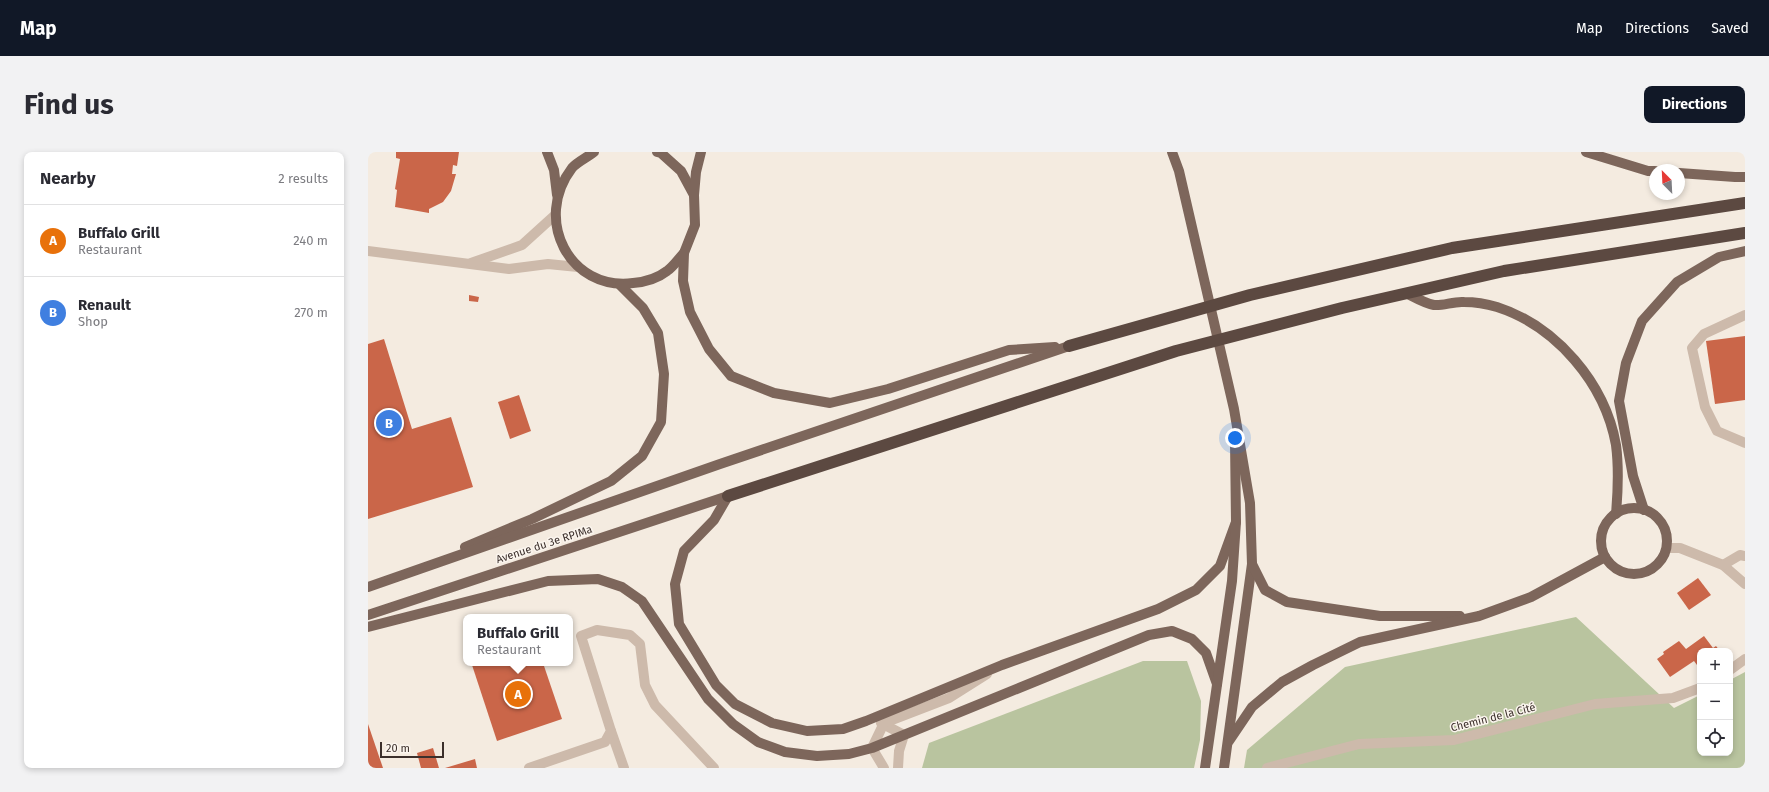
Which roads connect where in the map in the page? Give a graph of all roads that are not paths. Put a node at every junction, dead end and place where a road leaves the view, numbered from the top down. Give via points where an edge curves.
1 (547, 152) edge
2 (594, 152) edge
3 (657, 152) edge
4 (701, 152) edge
5 (1172, 152) edge
6 (1586, 152) edge
7 (1649, 171) edge
8 (1685, 173) edge
9 (1745, 177) edge
10 (557, 195) junction
11 (694, 195) junction
12 (1745, 203) edge
13 (554, 216) junction
14 (1745, 233) edge
15 (368, 251) edge
16 (1745, 251) edge
17 (684, 253) junction
18 (469, 264) junction
19 (578, 267) junction
20 (620, 285) junction
21 (1406, 293) junction
22 (1745, 315) edge
23 (1068, 346) junction
24 (1234, 409) junction
25 (1745, 443) edge
26 (728, 496) junction
27 (1644, 510) junction
28 (1616, 514) junction
29 (1236, 522) junction
30 (1666, 548) junction
31 (1745, 556) edge
32 (1605, 558) junction
33 (1252, 564) junction
34 (1723, 565) junction
35 (1745, 584) edge
36 (368, 587) edge
37 (368, 615) edge
38 (1479, 616) junction
39 (368, 627) edge
40 (1745, 659) edge
41 (1002, 664) junction
42 (1733, 668) edge
43 (1217, 684) junction
44 (1697, 689) edge
45 (866, 721) junction
46 (884, 723) junction
47 (611, 731) junction
48 (904, 735) junction
49 (1227, 745) junction
50 (872, 748) junction
51 (709, 767) edge
52 (1225, 767) edge
53 (529, 768) edge
54 (624, 768) edge
55 (884, 768) edge
56 (898, 768) edge
57 (1205, 768) edge
58 (1267, 768) edge

1 - 10 main road via 554,170
2 - 10 main road via 572,167
3 - 11 main road via 681,171
4 - 11 main road
5 - 24 main road via 1180,171
6 - 7 main road
8 - 9 main road
10 - 13 main road
11 - 17 main road via 695,225
12 - 23 highway via 1452,248 1250,295
13 - 18 street via 522,245
13 - 19 main road via 561,244
14 - 21 highway via 1504,271
15 - 18 street
16 - 27 main road via 1719,257 1677,282 1642,322 1626,363 1619,401 1633,476
17 - 20 main road via 662,274 645,282
17 - 23 main road via 683,281 690,312 709,349 730,376 774,394 830,403 888,389 1009,350
18 - 19 street via 509,269 548,264
19 - 20 main road via 598,280
20 - 36 main road via 643,308 658,333 664,374 662,422 642,456 611,481 532,519
21 - 26 highway via 1176,351
21 - 28 main road via 1434,305 1464,302 1496,307 1519,316 1561,345 1581,367 1605,407 1616,445
22 - 25 street via 1704,334 1692,348 1705,407 1717,431
23 - 36 main road
24 - 29 main road
24 - 33 main road via 1250,503
26 - 37 main road, Avenue du 3e RPIMa
26 - 45 main road via 714,520 684,551 675,584 679,624 716,685 735,704 779,725 807,731 843,729
27 - 28 main road via 1629,509
27 - 30 main road via 1660,520 1665,529
28 - 32 main road via 1608,521 1602,534
29 - 41 main road via 1220,566 1196,590 1158,609
29 - 43 main road via 1232,581
30 - 32 main road via 1662,559 1644,573 1622,572
30 - 34 street via 1680,548
31 - 34 street via 1740,555
32 - 38 main road via 1531,597
33 - 38 main road via 1265,590 1287,602 1380,616
33 - 49 main road
34 - 35 street
38 - 49 main road via 1360,642 1313,664 1282,682 1252,707
39 - 50 main road via 548,581 598,579 622,588 642,601 708,699 733,724 758,742 785,752 817,756 849,754
40 - 42 street
41 - 45 main road
41 - 46 street via 949,698
43 - 48 main road via 1206,653 1192,639 1172,631 1149,635
43 - 57 main road
44 - 58 street, Chemin de la Cité via 1673,698 1595,704 1454,740 1359,744
45 - 46 street
46 - 48 street
46 - 50 street
47 - 51 street via 581,636 597,630 630,635 640,644 645,685 655,705
47 - 53 street via 605,742
47 - 54 street
48 - 50 main road
48 - 56 street
49 - 52 main road
50 - 55 street

